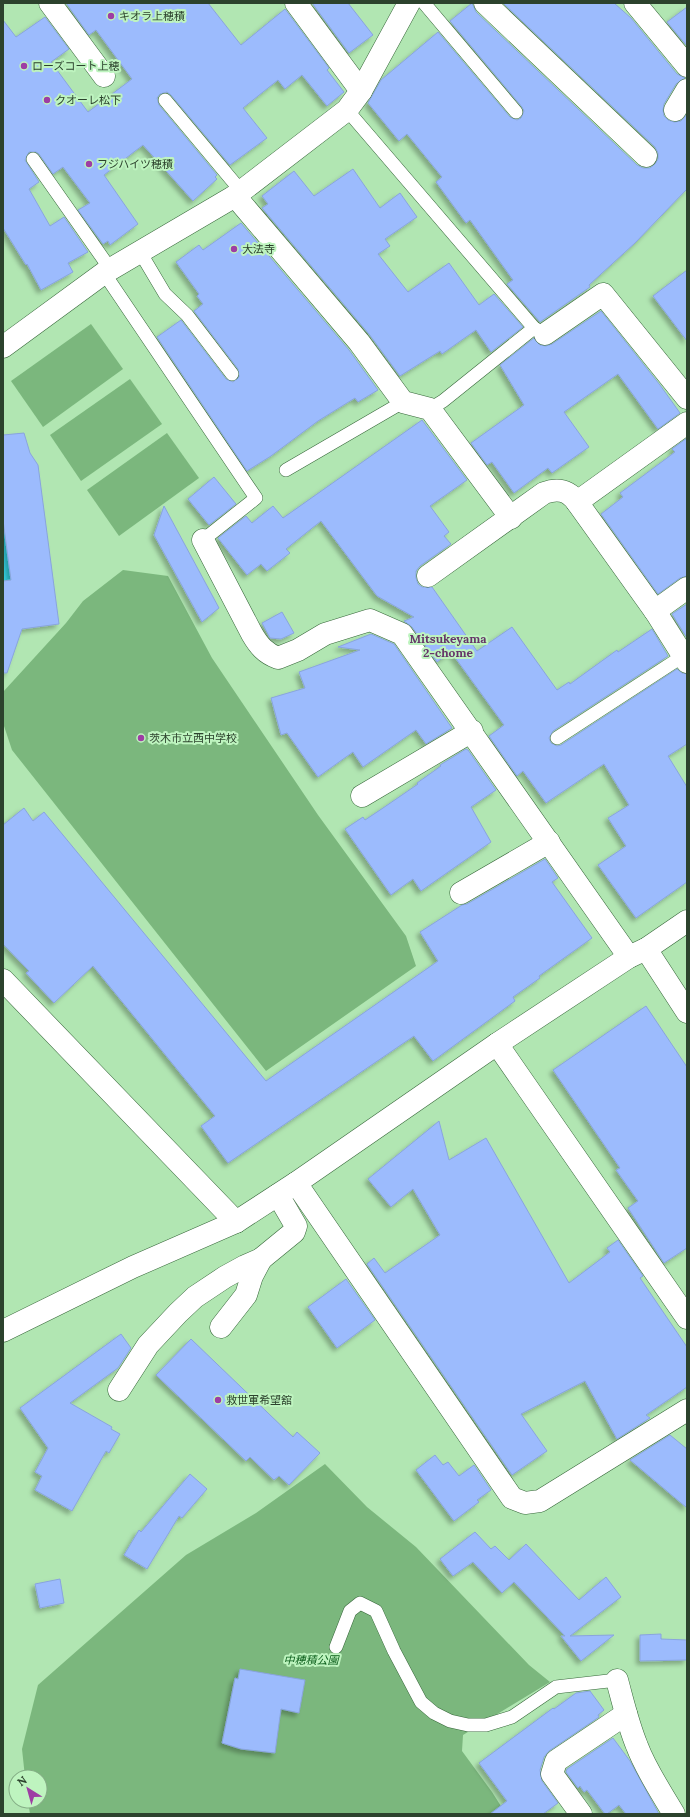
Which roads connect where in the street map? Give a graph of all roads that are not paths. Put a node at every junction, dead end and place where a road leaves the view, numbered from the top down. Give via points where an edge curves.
1 (50, 3) edge
2 (296, 3) edge
3 (409, 3) edge
4 (424, 3) edge
5 (485, 3) edge
6 (635, 3) edge
7 (687, 66) edge
8 (104, 76) dead end
9 (687, 90) edge
10 (361, 91) junction
11 (164, 100) dead end
12 (347, 110) junction
13 (675, 110) dead end
14 (516, 112) dead end
15 (646, 156) dead end
16 (33, 159) dead end
17 (238, 194) junction
18 (140, 252) junction
19 (107, 272) junction
20 (540, 331) junction
21 (3, 348) edge
22 (232, 374) dead end
23 (687, 398) edge
24 (403, 402) junction
25 (430, 409) junction
26 (687, 423) edge
27 (286, 470) dead end
28 (577, 502) junction
29 (511, 518) junction
30 (203, 540) joint
31 (428, 576) dead end
32 (687, 588) edge
33 (655, 611) junction
34 (685, 659) edge
35 (472, 731) junction
36 (557, 738) dead end
37 (362, 796) dead end
38 (549, 842) junction
39 (461, 894) dead end
40 (687, 921) edge
41 (638, 953) junction
42 (3, 980) edge
43 (687, 1012) edge
44 (497, 1044) junction
45 (287, 1189) junction
46 (236, 1222) junction
47 (262, 1259) junction
48 (687, 1318) edge
49 (221, 1327) dead end
50 (3, 1331) edge
51 (119, 1390) dead end
52 (687, 1410) edge
53 (336, 1647) dead end
54 (617, 1680) joint
55 (626, 1714) junction
56 (581, 1814) edge
57 (674, 1814) edge

1 - 8 street
2 - 10 street
3 - 10 street
4 - 14 lane
5 - 15 street
6 - 7 street
9 - 13 street
10 - 12 street
11 - 17 lane
12 - 17 street
12 - 20 lane
16 - 19 lane
17 - 18 street
17 - 24 street via 359,342
18 - 19 street
18 - 22 lane via 165,294 187,315
19 - 21 street
19 - 30 lane via 256,498
20 - 23 street via 603,294
20 - 25 lane
24 - 25 street
24 - 27 lane
25 - 29 street
26 - 28 street
28 - 29 street via 565,491 551,491
28 - 33 street
29 - 31 street
30 - 35 street via 252,634 259,646 269,654 278,658 325,634 370,620 402,634
32 - 33 street
33 - 34 street
34 - 36 lane
35 - 37 street
35 - 38 street
38 - 39 street
38 - 41 street
40 - 41 street
41 - 43 street
41 - 44 street
42 - 46 street
44 - 45 street
44 - 48 street
45 - 46 street
45 - 47 street via 296,1226 294,1232
45 - 52 street via 512,1498 525,1503 540,1501
46 - 50 street via 134,1267
47 - 49 street via 252,1276 246,1294
47 - 51 street via 225,1277 178,1312 148,1345
53 - 54 lane via 350,1611 360,1603 376,1611 421,1702 438,1716 468,1725 490,1724 512,1717 556,1687
54 - 55 street
55 - 56 street via 556,1761 552,1774
55 - 57 street via 646,1765

